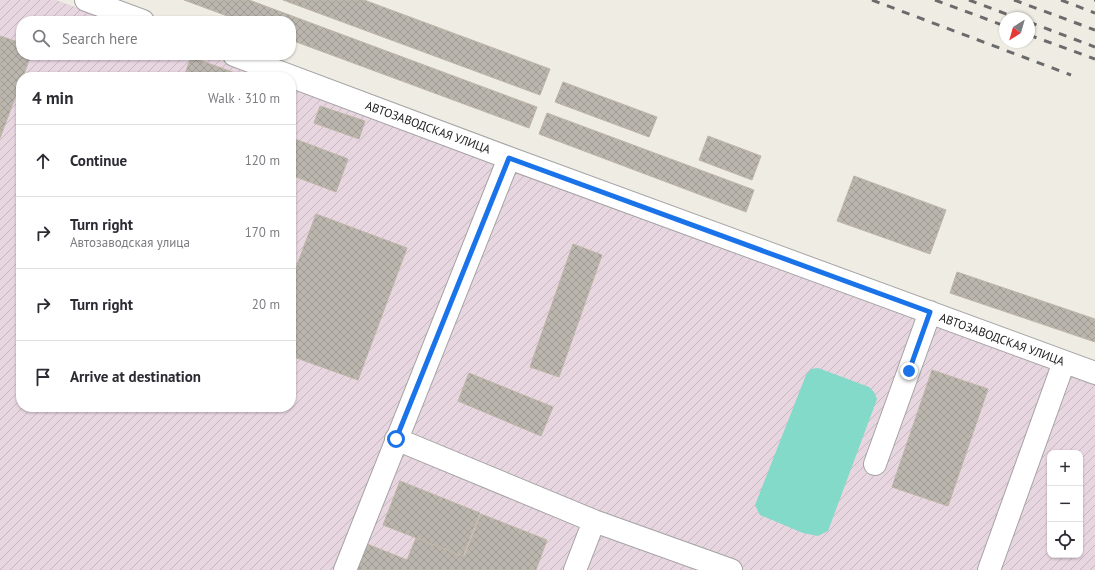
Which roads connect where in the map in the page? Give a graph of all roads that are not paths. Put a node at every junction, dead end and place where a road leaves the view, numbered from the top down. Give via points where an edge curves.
1 (86, 0) edge
2 (129, 16) edge
3 (247, 60) edge
4 (279, 72) edge
5 (296, 78) edge
6 (509, 158) junction
7 (930, 312) junction
8 (1064, 362) junction
9 (1095, 373) edge
10 (396, 439) junction
11 (875, 464) dead end
12 (594, 521) junction
13 (345, 570) edge
14 (576, 570) edge
15 (731, 570) edge
16 (989, 570) edge

1 - 2 street
3 - 4 street, АВТОЗАВОДСКАЯ УЛИЦА
5 - 6 street, АВТОЗАВОДСКАЯ УЛИЦА
6 - 7 street, АВТОЗАВОДСКАЯ УЛИЦА
6 - 10 street
7 - 8 street, АВТОЗАВОДСКАЯ УЛИЦА
7 - 11 street
8 - 9 street, АВТОЗАВОДСКАЯ УЛИЦА
8 - 16 street
10 - 12 street
10 - 13 street
12 - 14 street
12 - 15 street

